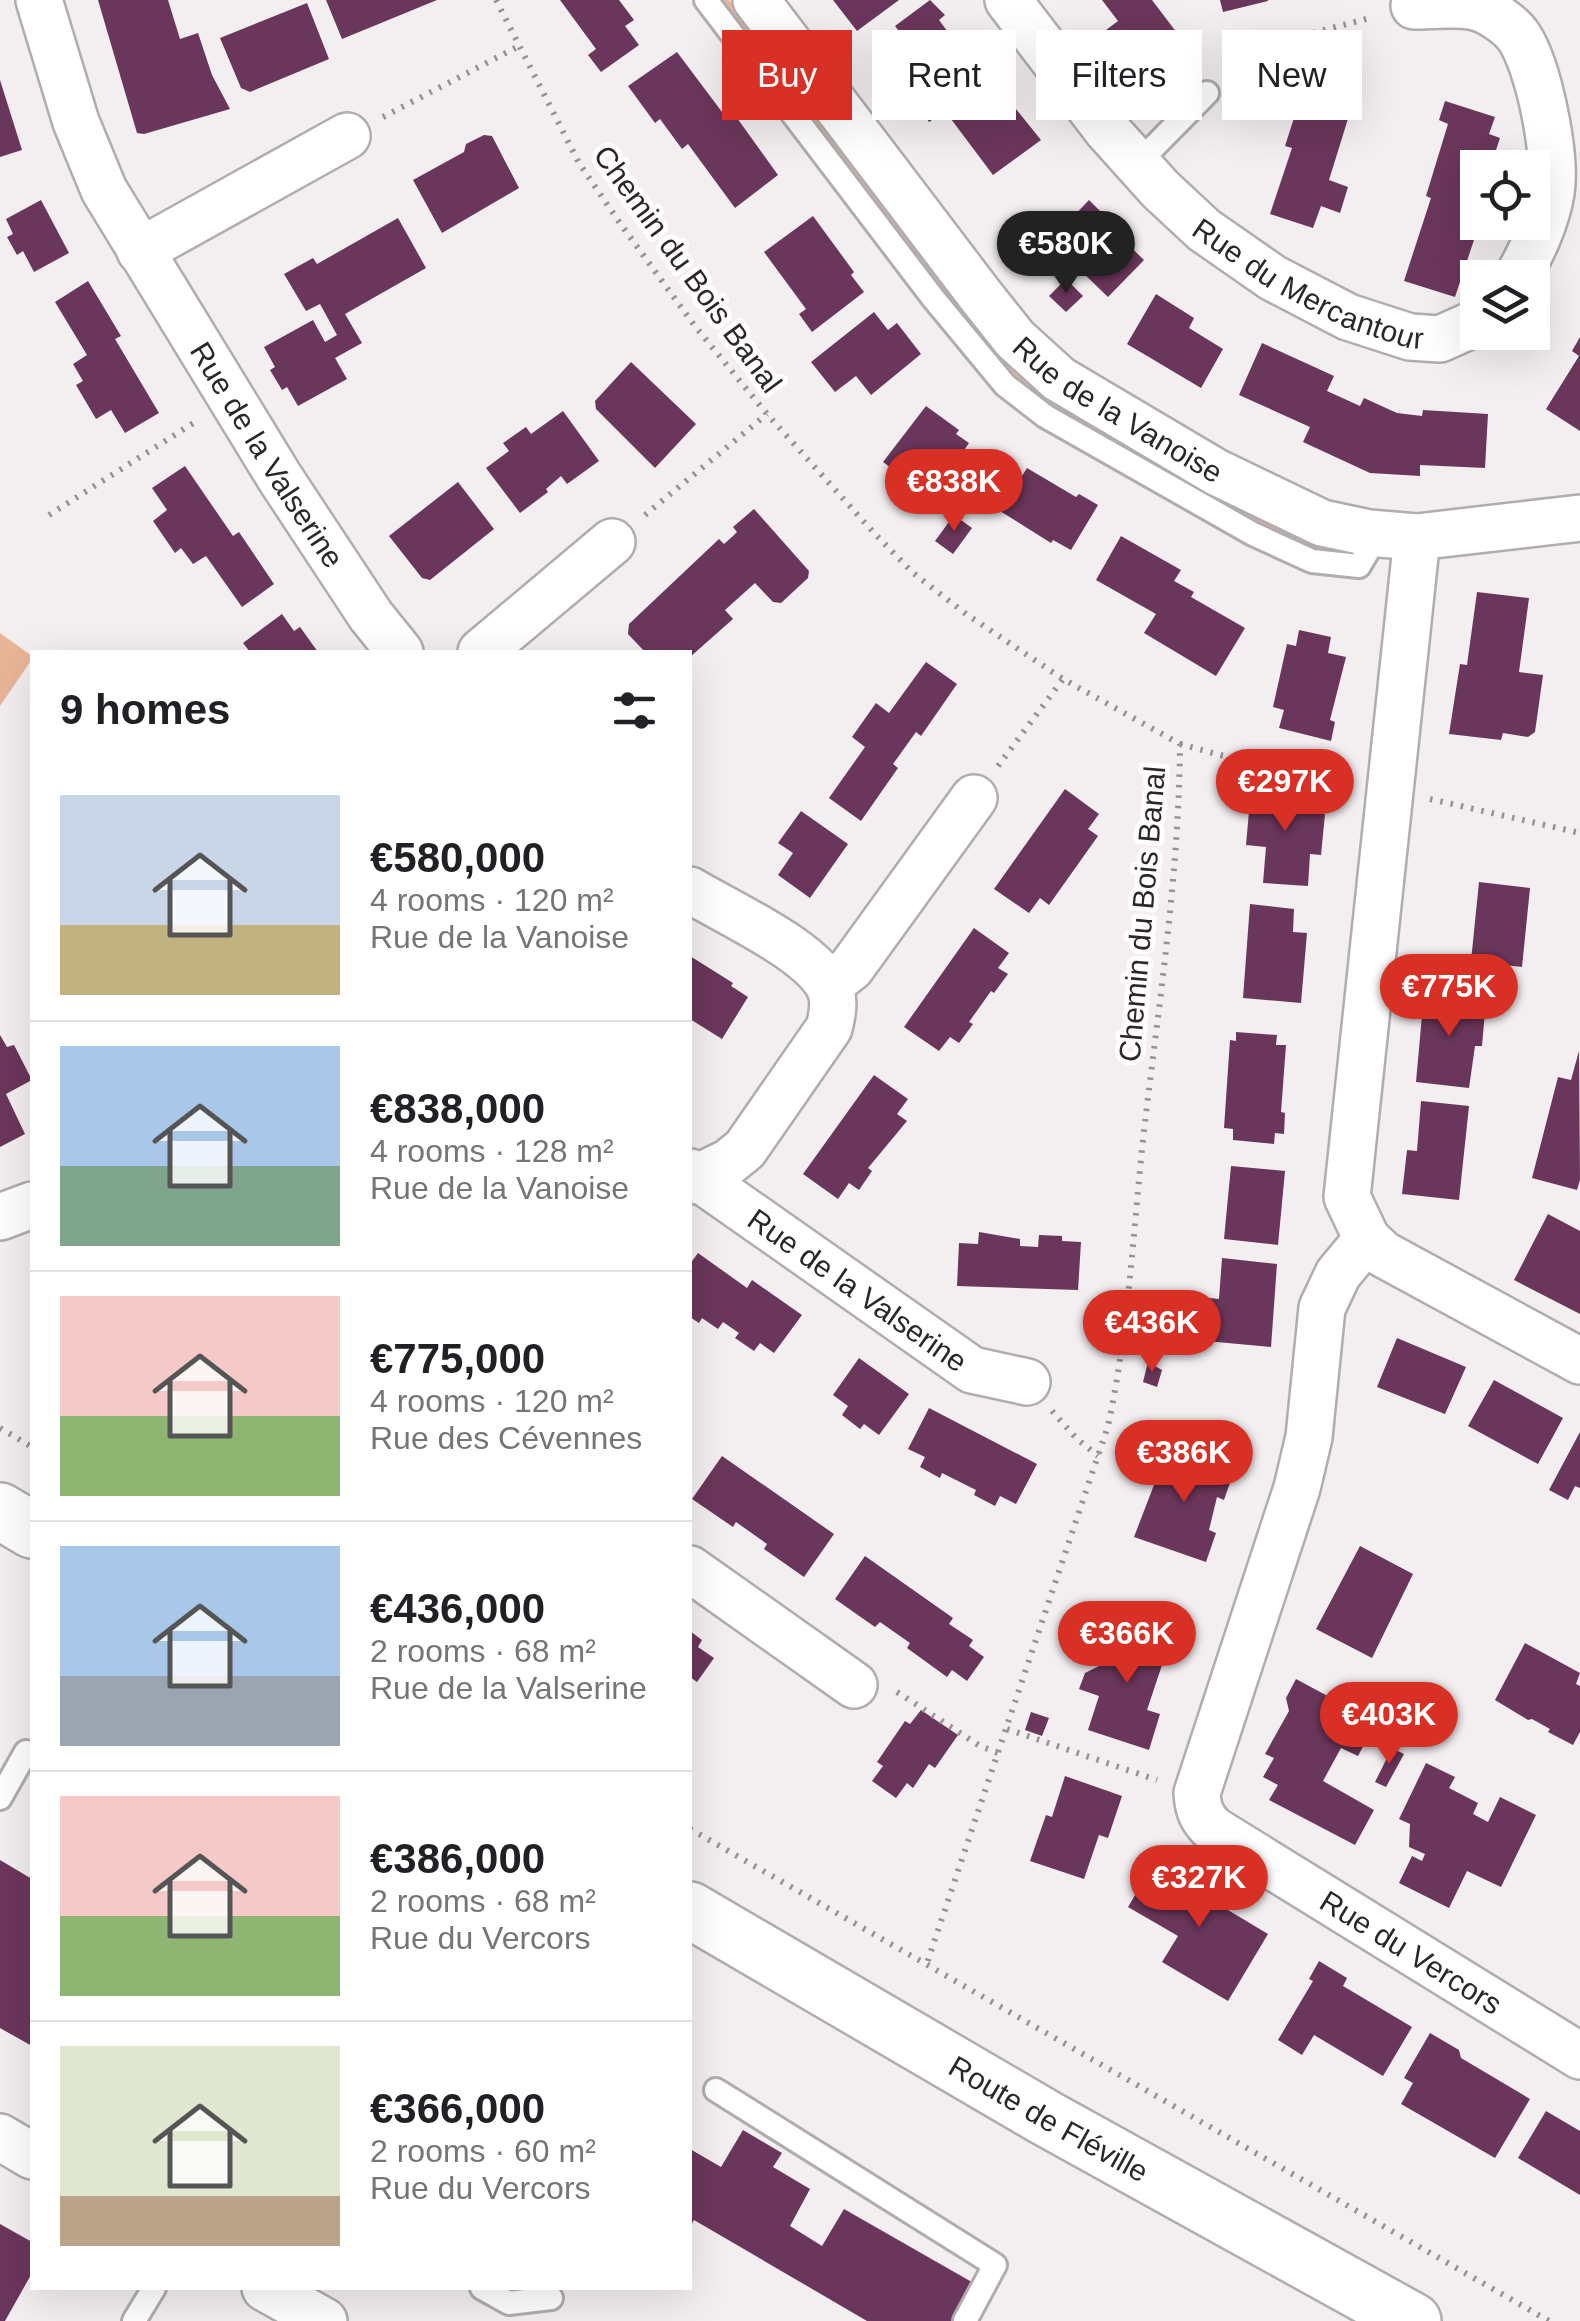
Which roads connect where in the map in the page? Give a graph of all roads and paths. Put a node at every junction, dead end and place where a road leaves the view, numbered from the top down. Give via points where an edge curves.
1 (39, 0) edge
2 (496, 0) edge
3 (706, 0) edge
4 (756, 0) edge
5 (1008, 0) edge
6 (1414, 6) joint
7 (519, 46) junction
8 (1561, 91) edge
9 (1207, 94) joint
10 (347, 136) joint
11 (1138, 162) junction
12 (140, 252) junction
13 (1526, 260) edge
14 (1460, 330) edge
15 (231, 398) junction
16 (767, 414) junction
17 (49, 515) dead end
18 (1580, 518) edge
19 (1397, 535) junction
20 (612, 542) joint
21 (398, 650) edge
22 (483, 650) edge
23 (1064, 679) junction
24 (974, 798) joint
25 (692, 891) edge
26 (829, 985) junction
27 (692, 1177) edge
28 (30, 1206) edge
29 (0, 1217) edge
30 (1367, 1240) junction
31 (1580, 1361) edge
32 (1027, 1382) joint
33 (0, 1428) edge
34 (30, 1446) edge
35 (1098, 1456) junction
36 (0, 1511) edge
37 (30, 1529) edge
38 (692, 1570) edge
39 (854, 1684) joint
40 (1007, 1729) junction
41 (998, 1753) junction
42 (30, 1755) edge
43 (1197, 1793) junction
44 (0, 1798) edge
45 (692, 1830) edge
46 (692, 1911) edge
47 (926, 1966) junction
48 (1580, 2056) edge
49 (716, 2090) dead end
50 (0, 2137) edge
51 (30, 2155) edge
52 (153, 2290) edge
53 (269, 2290) edge
54 (486, 2290) edge
55 (550, 2298) dead end
56 (134, 2321) edge
57 (324, 2321) edge
58 (965, 2321) edge
59 (1413, 2321) edge
60 (1550, 2321) edge

1 - 12 street, Rue de la Valserine via 76,122
2 - 7 path, Chemin du Bois Banal
3 - 19 lane via 933,298 1005,385 1032,406 1312,561 1360,566
4 - 19 street, Rue de la Vanoise via 1038,362 1266,499 1322,523
5 - 11 street, Rue du Mercantour
6 - 8 street via 1477,7 1501,20
6 - 9 path via 1252,49
7 - 10 path
7 - 16 path, Chemin du Bois Banal via 579,162 694,325
8 - 13 street via 1552,192
9 - 11 lane
10 - 12 street
11 - 14 street, Rue du Mercantour via 1204,230 1348,317 1410,338
12 - 15 street, Rue de la Valserine
15 - 17 path
15 - 21 street, Rue de la Valserine
16 - 20 path
16 - 23 path, Chemin du Bois Banal via 912,572
18 - 19 street, Rue de la Vanoise
19 - 30 street via 1414,581 1347,1178 1353,1215
20 - 22 street
23 - 24 path
23 - 35 path, Chemin du Bois Banal via 1180,744 1170,917 1121,1366
24 - 26 street via 851,968
25 - 26 street via 810,960
26 - 27 street, Rue de la Valserine via 829,1028 745,1149
27 - 32 street, Rue de la Valserine via 972,1370
28 - 29 street
30 - 31 street via 1406,1269
30 - 43 street via 1338,1274 1322,1308 1298,1488
32 - 35 path
33 - 34 path
35 - 40 path, Chemin du Bois Banal
36 - 37 street
38 - 39 street
39 - 41 path via 893,1690
40 - 41 path, Chemin du Bois Banal
40 - 43 path
41 - 47 path, Chemin du Bois Banal
42 - 44 lane
43 - 48 street, Rue du Vercors via 1202,1819 1214,1830
45 - 47 path
46 - 59 street, Route de Fléville
47 - 60 path
49 - 58 lane via 995,2265
50 - 51 street
52 - 56 lane
53 - 57 street
54 - 55 lane via 508,2302

